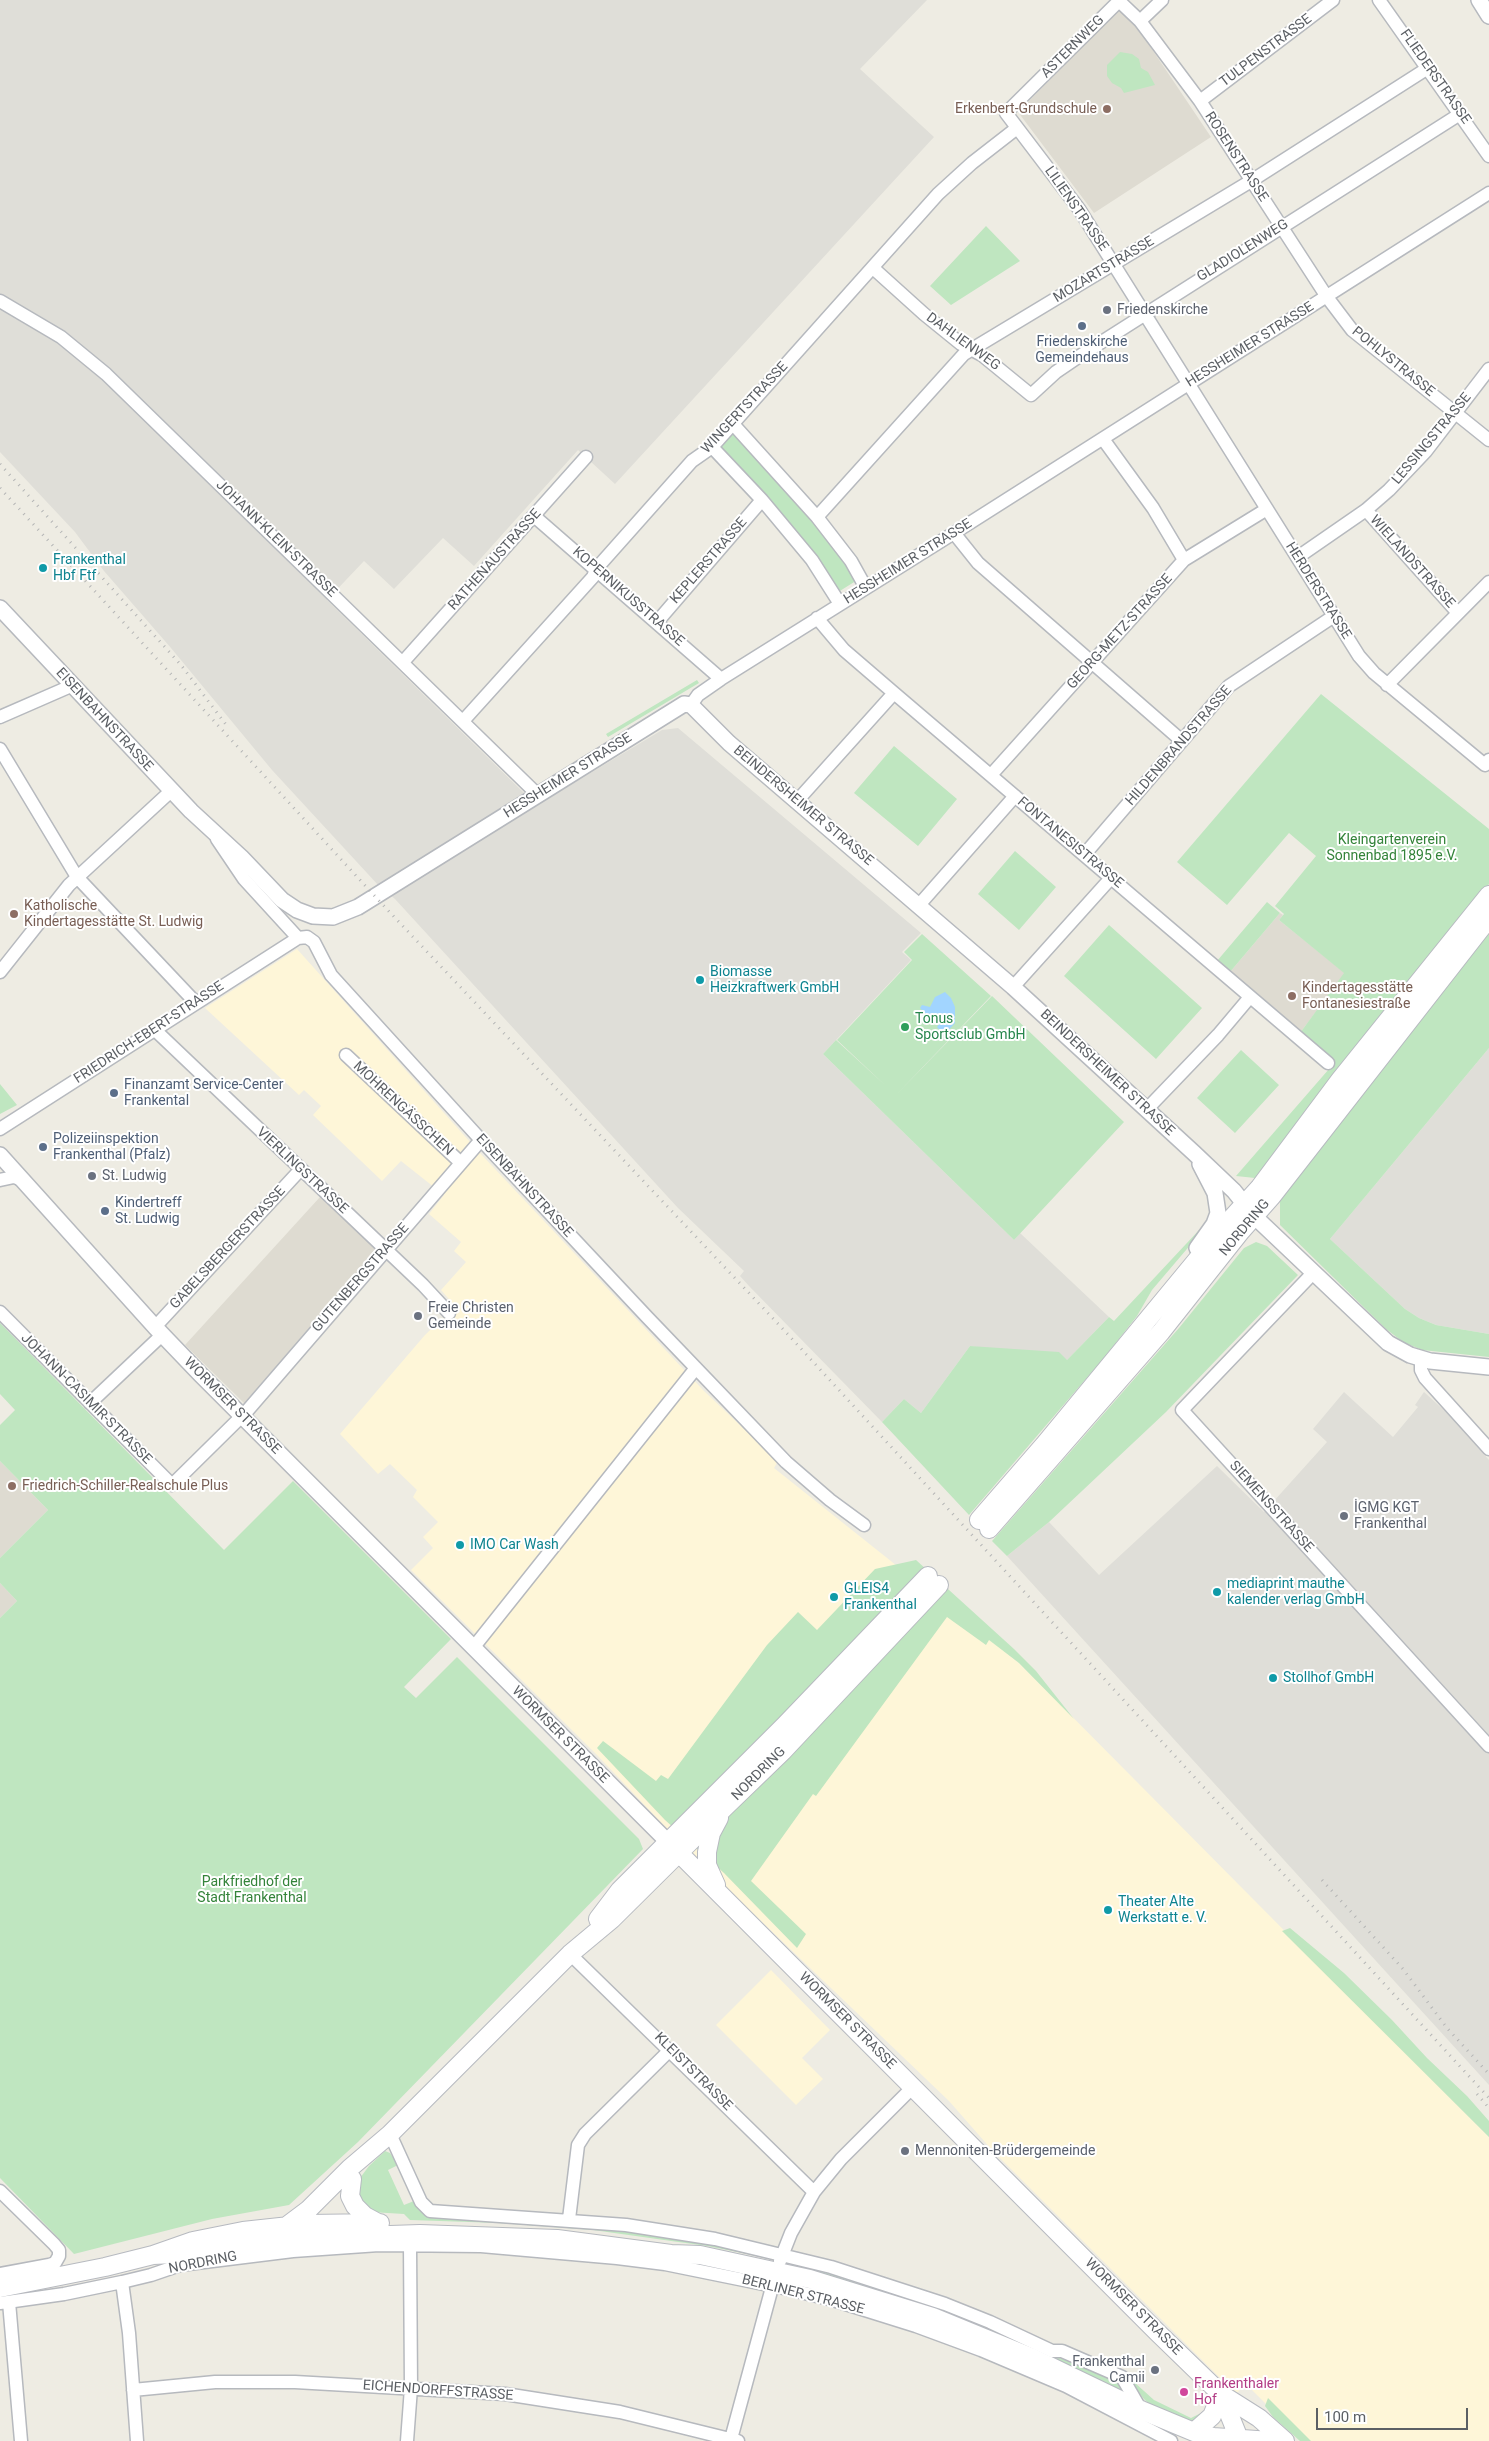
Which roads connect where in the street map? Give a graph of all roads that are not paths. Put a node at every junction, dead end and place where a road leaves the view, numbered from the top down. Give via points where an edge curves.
1 (1162, 0) edge
2 (1333, 0) edge
3 (1379, 0) edge
4 (1479, 0) edge
5 (1484, 0) edge
6 (1489, 5) edge
7 (1489, 16) edge
8 (1140, 21) junction
9 (1428, 68) junction
10 (1200, 101) junction
11 (1006, 113) joint
12 (1460, 114) junction
13 (1017, 128) junction
14 (1489, 156) edge
15 (1251, 181) junction
16 (1489, 193) edge
17 (1281, 227) junction
18 (1114, 264) junction
19 (873, 268) junction
20 (1327, 297) junction
21 (0, 301) edge
22 (1145, 313) junction
23 (973, 349) junction
24 (1489, 369) edge
25 (1189, 384) junction
26 (1031, 395) joint
27 (1455, 413) junction
28 (733, 424) junction
29 (1103, 439) junction
30 (1489, 440) edge
31 (712, 447) junction
32 (586, 457) dead end
33 (762, 500) junction
34 (1267, 509) junction
35 (1366, 510) junction
36 (534, 516) junction
37 (817, 517) junction
38 (954, 533) junction
39 (1298, 557) junction
40 (1184, 560) junction
41 (596, 570) junction
42 (1489, 582) edge
43 (866, 588) junction
44 (840, 604) junction
45 (0, 608) edge
46 (1458, 613) junction
47 (1334, 616) junction
48 (817, 618) junction
49 (657, 622) junction
50 (403, 662) junction
51 (1092, 663) junction
52 (721, 679) junction
53 (1387, 685) junction
54 (72, 686) junction
55 (894, 693) junction
56 (691, 705) junction
57 (0, 717) edge
58 (463, 721) junction
59 (1182, 741) junction
60 (0, 749) edge
61 (1487, 762) edge
62 (990, 775) junction
63 (171, 791) junction
64 (537, 794) junction
65 (1015, 796) junction
66 (797, 801) junction
67 (211, 828) junction
68 (1084, 855) junction
69 (77, 876) junction
70 (1112, 878) junction
71 (1489, 895) edge
72 (919, 905) junction
73 (324, 917) joint
74 (1489, 918) edge
75 (298, 938) junction
76 (0, 972) edge
77 (1014, 987) junction
78 (1250, 997) junction
79 (196, 1003) junction
80 (155, 1030) junction
81 (346, 1055) dead end
82 (1328, 1063) dead end
83 (1146, 1110) junction
84 (0, 1129) edge
85 (481, 1140) junction
86 (1194, 1154) junction
87 (0, 1155) edge
88 (461, 1163) junction
89 (300, 1169) junction
90 (0, 1180) edge
91 (22, 1180) junction
92 (1249, 1210) junction
93 (386, 1250) junction
94 (1314, 1272) junction
95 (0, 1312) edge
96 (450, 1312) dead end
97 (1141, 1328) junction
98 (158, 1331) junction
99 (1421, 1359) junction
100 (1489, 1367) edge
101 (696, 1368) junction
102 (90, 1403) junction
103 (242, 1417) junction
104 (1489, 1449) edge
105 (172, 1485) joint
106 (864, 1525) dead end
107 (473, 1648) junction
108 (1489, 1746) edge
109 (724, 1808) junction
110 (673, 1847) junction
111 (719, 1893) junction
112 (570, 1954) junction
113 (670, 2050) junction
114 (914, 2086) junction
115 (384, 2140) junction
116 (352, 2179) junction
117 (0, 2191) edge
118 (814, 2192) junction
119 (569, 2219) junction
120 (378, 2223) junction
121 (308, 2224) junction
122 (287, 2232) junction
123 (413, 2234) junction
124 (777, 2271) junction
125 (0, 2274) edge
126 (122, 2282) junction
127 (3, 2298) edge
128 (411, 2388) junction
129 (133, 2390) junction
130 (1221, 2394) junction
131 (1141, 2410) junction
132 (1192, 2436) edge
133 (734, 2440) edge
134 (1240, 2440) edge
135 (21, 2441) edge
136 (137, 2441) edge
137 (407, 2441) edge
138 (1171, 2441) edge
139 (1271, 2441) edge
140 (1285, 2441) edge

1 - 8 street
2 - 10 street, TULPENSTRASSE
3 - 9 street, FLIEDERSTRASSE
4 - 7 street
5 - 6 street
8 - 10 street, ROSENSTRASSE
8 - 11 street, ASTERNWEG via 1119,1
9 - 12 street, FLIEDERSTRASSE
9 - 15 street, MOZARTSTRASSE
10 - 15 street, ROSENSTRASSE
11 - 13 street, LILIENSTRASSE
12 - 14 street, FLIEDERSTRASSE
12 - 17 street, GLADIOLENWEG
13 - 18 street, LILIENSTRASSE via 1079,209
13 - 19 street, WINGERTSTRASSE via 954,179
15 - 17 street, ROSENSTRASSE
15 - 18 street, MOZARTSTRASSE
16 - 20 street, HESSHEIMER STRASSE
17 - 20 street, ROSENSTRASSE
17 - 22 street, GLADIOLENWEG
18 - 22 street, LILIENSTRASSE
18 - 23 street, MOZARTSTRASSE
19 - 23 street, DAHLIENWEG via 961,344
19 - 28 street, WINGERTSTRASSE
20 - 25 street, HESSHEIMER STRASSE
20 - 27 street, POHLYSTRASSE via 1352,330
21 - 50 street, JOHANN-KLEIN-STRASSE via 61,337 94,364
22 - 25 street, LILIENSTRASSE
22 - 26 street, GLADIOLENWEG via 1056,372
23 - 26 street, DAHLIENWEG
23 - 37 street, MOZARTSTRASSE via 956,362
24 - 27 street, LESSINGSTRASSE
25 - 29 street, HESSHEIMER STRASSE
25 - 34 street, HERDERSTRASSE
27 - 30 street, POHLYSTRASSE
27 - 35 street, LESSINGSTRASSE via 1406,472
28 - 31 street, WINGERTSTRASSE
28 - 37 street
29 - 38 street, HESSHEIMER STRASSE
29 - 40 street
31 - 33 street
31 - 41 street, WINGERTSTRASSE via 692,461
32 - 36 street, RATHENAUSTRASSE
33 - 44 street via 812,560
33 - 49 street, KEPLERSTRASSE
34 - 39 street, HERDERSTRASSE
34 - 40 street, GEORG-METZ-STRASSE
35 - 39 street, LESSINGSTRASSE
35 - 46 street, WIELANDSTRASSE
36 - 41 street, KOPERNIKUSSTRASSE
36 - 50 street, RATHENAUSTRASSE
37 - 43 street via 851,561
38 - 43 street, HESSHEIMER STRASSE
38 - 51 street via 978,563
39 - 47 street, HERDERSTRASSE
40 - 51 street, GEORG-METZ-STRASSE
41 - 49 street, KOPERNIKUSSTRASSE
41 - 58 street, WINGERTSTRASSE
42 - 46 street
43 - 44 street, HESSHEIMER STRASSE
44 - 48 street, HESSHEIMER STRASSE
45 - 54 street, EISENBAHNSTRASSE
46 - 53 street
47 - 53 street, HERDERSTRASSE via 1359,656
47 - 59 street, HILDENBRANDSTRASSE via 1229,686
48 - 52 street, HESSHEIMER STRASSE
48 - 55 street, FONTANESISTRASSE via 844,650
49 - 52 street, KOPERNIKUSSTRASSE
50 - 58 street, JOHANN-KLEIN-STRASSE
51 - 59 street
51 - 62 street, GEORG-METZ-STRASSE
52 - 56 street, HESSHEIMER STRASSE via 698,695
53 - 61 street, HERDERSTRASSE
54 - 57 street
54 - 63 street, EISENBAHNSTRASSE
55 - 62 street, FONTANESISTRASSE
55 - 66 street
56 - 64 street, HESSHEIMER STRASSE via 684,704
56 - 66 street, BEINDERSHEIMER STRASSE via 715,731
58 - 64 street, JOHANN-KLEIN-STRASSE
59 - 68 street, HILDENBRANDSTRASSE
60 - 69 street
62 - 65 street, FONTANESISTRASSE
63 - 67 street, EISENBAHNSTRASSE
63 - 69 street
64 - 73 street, HESSHEIMER STRASSE via 358,907 344,914
65 - 68 street, FONTANESISTRASSE
65 - 72 street
66 - 72 street, BEINDERSHEIMER STRASSE
67 - 73 street, EISENBAHNSTRASSE via 282,900 304,914
67 - 75 street, EISENBAHNSTRASSE via 244,879
68 - 70 street, FONTANESISTRASSE
69 - 76 street
69 - 79 street
70 - 77 street
70 - 78 street, FONTANESISTRASSE
71 - 92 main road, NORDRING via 1340,1080 1263,1183
72 - 77 street, BEINDERSHEIMER STRASSE
74 - 92 main road, NORDRING via 1323,1131
75 - 79 street, FRIEDRICH-EBERT-STRASSE
75 - 85 street, EISENBAHNSTRASSE via 307,937 314,942 331,975
77 - 83 street, BEINDERSHEIMER STRASSE
78 - 82 street, FONTANESISTRASSE
78 - 83 street
79 - 80 street, FRIEDRICH-EBERT-STRASSE
80 - 84 street, FRIEDRICH-EBERT-STRASSE
80 - 89 street, VIERLINGSTRASSE
81 - 88 street, MOHRENGÄSSCHEN
83 - 86 street, BEINDERSHEIMER STRASSE
85 - 88 street, GUTENBERGSTRASSE
85 - 101 street, EISENBAHNSTRASSE
86 - 92 street, BEINDERSHEIMER STRASSE
86 - 97 street, NORDRING via 1215,1193 1218,1213 1214,1224
87 - 91 street, WORMSER STRASSE
88 - 93 street, GUTENBERGSTRASSE
89 - 93 street, VIERLINGSTRASSE
89 - 98 street, GABELSBERGERSTRASSE
90 - 91 street via 14,1177
91 - 98 street, WORMSER STRASSE
92 - 94 street, BEINDERSHEIMER STRASSE
92 - 97 main road, NORDRING
92 - 97 main road, NORDRING via 1161,1332 984,1524
93 - 96 street, VIERLINGSTRASSE
93 - 103 street, GUTENBERGSTRASSE
94 - 99 street, BEINDERSHEIMER STRASSE via 1388,1343
94 - 108 street, SIEMENSSTRASSE via 1182,1410
95 - 102 street, JOHANN-CASIMIR-STRASSE
98 - 102 street, GABELSBERGERSTRASSE
98 - 103 street, WORMSER STRASSE
99 - 100 street, BEINDERSHEIMER STRASSE
99 - 104 street via 1425,1378
101 - 106 street, EISENBAHNSTRASSE via 786,1462
101 - 107 street
102 - 105 street, JOHANN-CASIMIR-STRASSE
103 - 105 street, GUTENBERGSTRASSE
103 - 107 street, WORMSER STRASSE
107 - 110 street, WORMSER STRASSE
109 - 110 main road, NORDRING
109 - 110 main road, NORDRING via 789,1744 933,1580 786,1726
109 - 111 main road via 711,1834 707,1852 707,1865
110 - 111 main road, WORMSER STRASSE
110 - 112 main road, NORDRING via 612,1919
111 - 114 main road, WORMSER STRASSE
112 - 113 street, KLEISTSTRASSE
112 - 115 main road, NORDRING
113 - 118 street, KLEISTSTRASSE
113 - 119 street via 581,2140 576,2151
114 - 118 street via 841,2159
114 - 130 main road, WORMSER STRASSE
115 - 116 main road, NORDRING
115 - 119 street, BERLINER STRASSE via 423,2205 435,2212
115 - 122 main road, NORDRING via 350,2168
116 - 120 main road via 350,2196 355,2206
116 - 121 main road, NORDRING
117 - 125 street via 59,2250 55,2263
118 - 124 street via 795,2224
119 - 124 street, BERLINER STRASSE via 684,2234
120 - 121 main road
120 - 123 main road
121 - 122 main road, NORDRING
122 - 123 main road, NORDRING
122 - 127 main road, NORDRING via 195,2252 153,2255
123 - 124 street, BERLINER STRASSE via 489,2246 682,2267
123 - 124 main road, BERLINER STRASSE via 504,2226 587,2233 673,2245 700,2255
123 - 126 street, NORDRING via 355,2246 247,2255 180,2265
123 - 128 street
124 - 131 main road, BERLINER STRASSE via 933,2317 1033,2358
124 - 131 street, BERLINER STRASSE via 896,2287 945,2304 1052,2351 1062,2351 1122,2377
124 - 133 street
124 - 138 street, BERLINER STRASSE via 833,2300 916,2326 1066,2386
126 - 127 street, NORDRING via 64,2294
126 - 129 street
127 - 135 street
128 - 129 street, EICHENDORFFSTRASSE via 224,2382
128 - 133 street, EICHENDORFFSTRASSE via 534,2398 620,2412
128 - 137 street
129 - 136 street
130 - 132 main road via 1212,2416
130 - 134 main road, WORMSER STRASSE
130 - 140 main road, WORMSER STRASSE via 1259,2418
131 - 132 main road, BERLINER STRASSE
132 - 134 main road
134 - 139 main road

